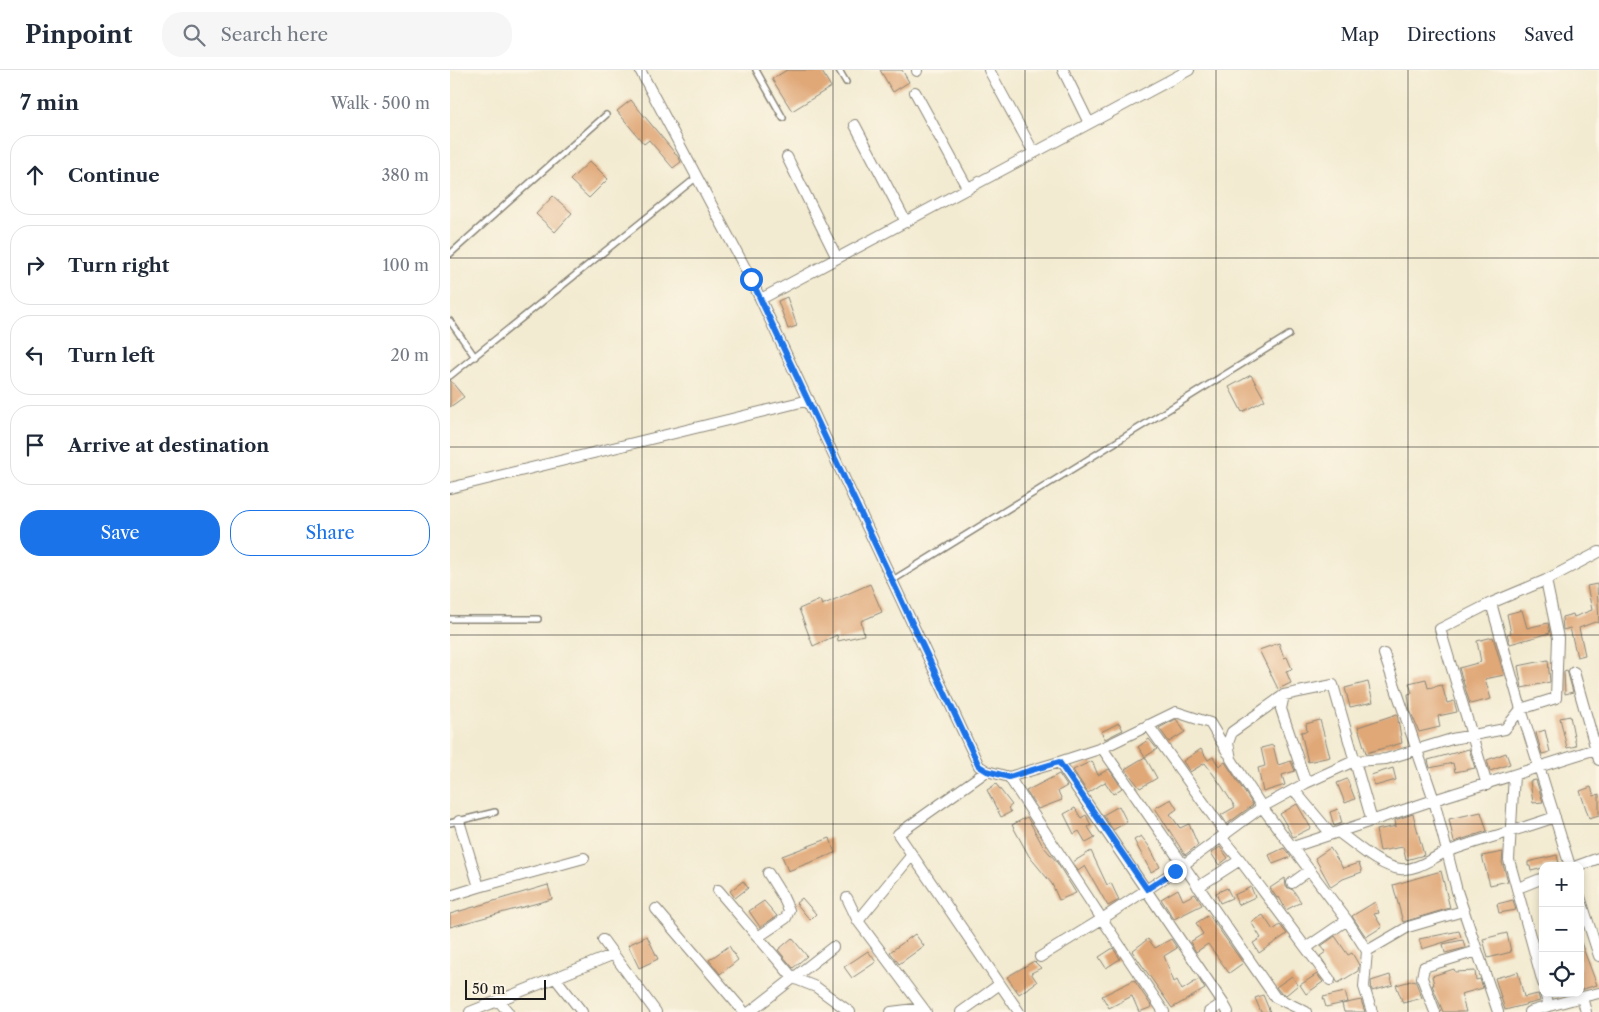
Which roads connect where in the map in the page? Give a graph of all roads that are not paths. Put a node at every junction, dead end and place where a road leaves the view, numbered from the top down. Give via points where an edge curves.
1 (640, 70) edge
2 (756, 70) edge
3 (839, 70) edge
4 (989, 70) edge
5 (1063, 70) edge
6 (1189, 70) edge
7 (846, 82) dead end
8 (915, 92) dead end
9 (606, 115) dead end
10 (783, 118) dead end
11 (1089, 123) junction
12 (855, 125) dead end
13 (1034, 153) junction
14 (787, 157) dead end
15 (698, 177) junction
16 (968, 189) junction
17 (906, 222) junction
18 (450, 254) edge
19 (837, 258) junction
20 (761, 299) junction
21 (450, 321) edge
22 (1289, 336) dead end
23 (475, 356) junction
24 (450, 376) edge
25 (809, 400) junction
26 (450, 488) edge
27 (1599, 552) edge
28 (893, 580) junction
29 (1546, 580) junction
30 (1491, 603) junction
31 (450, 619) edge
32 (538, 619) dead end
33 (1384, 654) dead end
34 (1574, 672) dead end
35 (1284, 694) junction
36 (1521, 709) junction
37 (1148, 725) junction
38 (1470, 734) junction
39 (1102, 748) junction
40 (1598, 749) edge
41 (1417, 750) junction
42 (1231, 758) junction
43 (1599, 760) edge
44 (1354, 761) junction
45 (1059, 762) junction
46 (1539, 767) junction
47 (987, 771) junction
48 (1514, 775) junction
49 (1009, 777) junction
50 (1306, 783) junction
51 (1487, 785) junction
52 (1294, 790) junction
53 (1434, 800) junction
54 (1262, 807) junction
55 (495, 812) dead end
56 (1555, 817) junction
57 (1372, 821) junction
58 (455, 822) edge
59 (1335, 833) junction
60 (1509, 834) junction
61 (1224, 835) junction
62 (1293, 847) junction
63 (1446, 852) junction
64 (912, 855) junction
65 (584, 858) dead end
66 (1599, 858) edge
67 (1240, 860) junction
68 (1569, 862) edge
69 (1584, 863) edge
70 (1183, 866) junction
71 (1310, 870) junction
72 (768, 873) dead end
73 (1539, 880) edge
74 (1292, 883) dead end
75 (479, 887) junction
76 (1198, 887) junction
77 (1518, 888) junction
78 (1147, 889) junction
79 (718, 890) dead end
80 (450, 896) edge
81 (847, 898) dead end
82 (1583, 907) edge
83 (656, 909) dead end
84 (1463, 911) junction
85 (1102, 919) junction
86 (858, 920) junction
87 (1347, 920) junction
88 (758, 937) junction
89 (603, 940) dead end
90 (833, 947) dead end
91 (1306, 948) junction
92 (1367, 951) junction
93 (1477, 951) junction
94 (612, 954) junction
95 (1599, 956) edge
96 (1040, 958) dead end
97 (1539, 968) edge
98 (556, 978) junction
99 (793, 978) junction
100 (1330, 980) dead end
101 (1000, 984) junction
102 (1599, 993) edge
103 (1584, 996) edge
104 (1546, 997) edge
105 (1579, 997) edge
106 (1582, 997) edge
107 (498, 1000) junction
108 (1549, 1006) junction
109 (1226, 1007) edge
110 (924, 1010) edge
111 (470, 1012) edge
112 (508, 1012) edge
113 (582, 1012) edge
114 (656, 1012) edge
115 (744, 1012) edge
116 (750, 1012) edge
117 (850, 1012) edge
118 (891, 1012) edge
119 (961, 1012) edge
120 (1019, 1012) edge
121 (1164, 1012) edge
122 (1209, 1012) edge
123 (1306, 1012) edge
124 (1372, 1012) edge
125 (1435, 1012) edge
126 (1498, 1012) edge
127 (1529, 1012) edge
128 (1586, 1012) edge

1 - 15 street
2 - 10 lane
3 - 7 lane
4 - 13 street
5 - 11 street
6 - 11 street
8 - 16 street
9 - 18 lane
11 - 13 street
12 - 17 street
13 - 16 street
14 - 19 street
15 - 20 street
15 - 23 lane
16 - 17 street
17 - 19 street
19 - 20 street
20 - 25 street
21 - 23 lane
22 - 28 lane
23 - 24 lane
25 - 26 street
25 - 28 street
27 - 29 street
28 - 47 street via 979,766
29 - 30 street
29 - 36 street via 1558,638 1556,698
30 - 36 street
30 - 38 street via 1440,630
31 - 32 lane
33 - 41 street
34 - 40 street
35 - 42 street via 1232,732 1228,743
35 - 44 street via 1333,685
35 - 50 street via 1281,709
36 - 38 street via 1505,729
36 - 46 street
37 - 39 street
37 - 42 street via 1176,712 1210,723
37 - 61 street
38 - 41 street
38 - 51 street
39 - 45 street
39 - 70 street
40 - 43 street
40 - 46 street
41 - 44 street via 1386,759
41 - 53 street
42 - 54 street
44 - 50 street
44 - 57 street
45 - 49 street
45 - 78 street
46 - 48 street
46 - 56 street
47 - 49 street
47 - 64 street via 898,834
48 - 51 street
48 - 60 street
49 - 85 street
50 - 52 street
51 - 53 street
52 - 54 street
52 - 59 street
53 - 57 street
53 - 63 street
54 - 61 street
54 - 62 street
55 - 58 lane
56 - 60 street
56 - 68 street
57 - 59 street
58 - 75 street
59 - 62 street
59 - 63 street via 1385,864 1399,869 1409,869
60 - 63 street
60 - 77 street via 1509,860
61 - 67 street
61 - 70 street
62 - 71 street
63 - 84 street
64 - 86 street
64 - 101 street
65 - 75 street
66 - 69 street
67 - 76 street
67 - 91 street
70 - 76 street
70 - 78 street
71 - 74 street
71 - 87 street
72 - 88 street via 789,910 786,918
73 - 77 street
75 - 80 street
76 - 123 street via 1275,997
77 - 97 street
78 - 85 street
78 - 109 street
79 - 88 street
81 - 86 street
82 - 95 street
83 - 115 street
84 - 92 street via 1408,927
84 - 93 street
85 - 96 street
85 - 121 street
86 - 110 street
87 - 91 street
87 - 92 street
88 - 99 street
89 - 94 street
90 - 99 street
91 - 100 street
92 - 124 street via 1364,987
93 - 125 street via 1424,967 1422,978
93 - 126 street
94 - 98 street
94 - 114 street
98 - 107 street
98 - 113 street
99 - 116 street
99 - 117 street via 816,987
101 - 119 street
101 - 120 street
102 - 103 street
104 - 108 street
105 - 108 street
106 - 128 street
107 - 111 street
107 - 112 street
108 - 127 street
109 - 122 street
110 - 118 street

